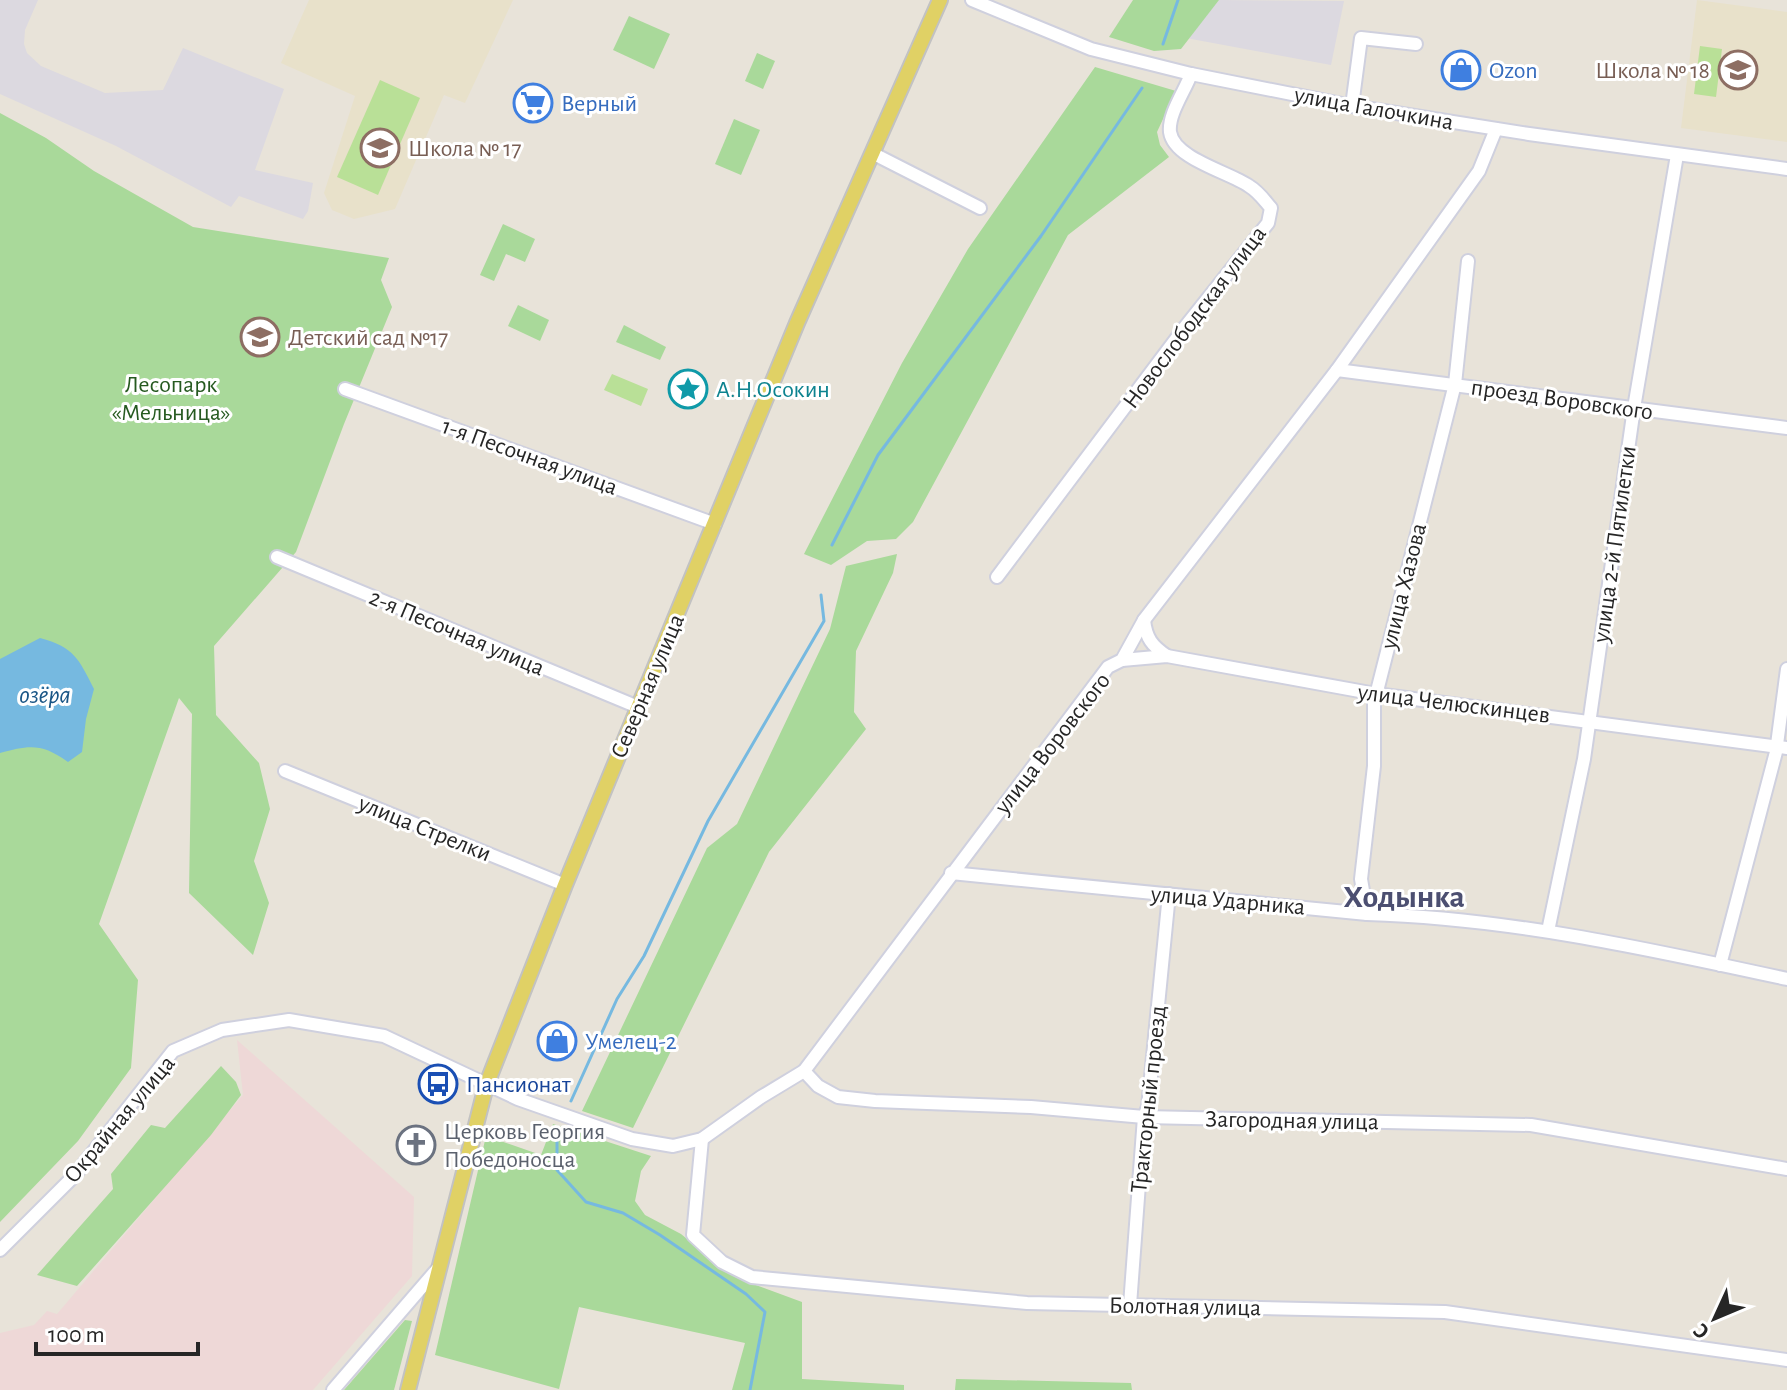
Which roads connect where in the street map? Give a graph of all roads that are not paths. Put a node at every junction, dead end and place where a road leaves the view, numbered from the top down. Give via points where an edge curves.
1 (940, 0) edge
2 (972, 0) edge
3 (1416, 44) dead end
4 (1191, 74) junction
5 (1352, 106) junction
6 (1496, 129) junction
7 (872, 153) junction
8 (1677, 155) junction
9 (1787, 169) edge
10 (980, 208) dead end
11 (1468, 261) dead end
12 (1337, 370) junction
13 (1455, 384) junction
14 (345, 389) dead end
15 (1634, 408) junction
16 (1787, 428) edge
17 (715, 524) junction
18 (277, 557) dead end
19 (997, 577) dead end
20 (1144, 620) junction
21 (1167, 656) junction
22 (1122, 660) junction
23 (1787, 669) edge
24 (1376, 694) junction
25 (638, 707) junction
26 (1588, 720) junction
27 (1782, 747) edge
28 (285, 771) dead end
29 (951, 873) junction
30 (565, 885) junction
31 (1169, 894) junction
32 (1367, 914) junction
33 (1548, 931) junction
34 (1720, 965) junction
35 (1787, 979) edge
36 (804, 1071) junction
37 (486, 1086) junction
38 (1144, 1117) junction
39 (702, 1139) junction
40 (1787, 1169) edge
41 (0, 1250) edge
42 (440, 1266) junction
43 (1130, 1305) junction
44 (1787, 1360) edge
45 (333, 1390) edge
46 (408, 1390) edge

1 - 7 main road, Северная улица
2 - 4 street, улица Галочкина via 1091,49
3 - 5 street via 1361,38
4 - 5 street, улица Галочкина
4 - 19 street, Новослободская улица via 1170,132 1178,150 1261,195 1271,208 1268,223
5 - 6 street, улица Галочкина
6 - 8 street, улица Галочкина
6 - 12 street, улица Воровского via 1479,171
7 - 10 street
7 - 17 main road, Северная улица
8 - 9 street, улица Галочкина
8 - 15 street, улица 2-й Пятилетки
11 - 13 street, улица Хазова
12 - 13 street, проезд Воровского
12 - 20 street, улица Воровского
13 - 15 street, проезд Воровского
13 - 24 street, улица Хазова
14 - 17 street, 1-я Песочная улица
15 - 16 street, проезд Воровского
15 - 26 street, улица 2-й Пятилетки
17 - 25 main road, Северная улица
18 - 25 street, 2-я Песочная улица
20 - 21 street via 1153,647
20 - 22 street, улица Воровского
21 - 22 street, улица Челюскинцев
21 - 24 street, улица Челюскинцев
22 - 29 street, улица Воровского via 1108,667
23 - 27 street
24 - 26 street, улица Челюскинцев
24 - 32 street, улица Хазова via 1361,879
25 - 30 main road, Северная улица
26 - 27 street, улица Челюскинцев
26 - 33 street, улица 2-й Пятилетки
27 - 34 street
28 - 30 street, улица Стрелки
29 - 31 street, улица Ударника
29 - 36 street, улица Воровского
30 - 37 main road, Северная улица
31 - 32 street, улица Ударника
31 - 38 street, Тракторный проезд
32 - 33 street, улица Ударника
33 - 34 street, улица Ударника
34 - 35 street, улица Ударника
36 - 38 street, Загородная улица via 838,1097
36 - 39 street, улица Воровского
37 - 39 street, улица Воровского via 632,1139 673,1146
37 - 41 street, Окрайная улица via 384,1036 289,1020 222,1030 173,1051 75,1175
37 - 42 main road, Северная улица
38 - 40 street, Загородная улица via 1531,1125
38 - 43 street, Тракторный проезд
39 - 43 street, Болотная улица via 693,1235 722,1262 752,1277 1027,1303
42 - 45 street
42 - 46 main road, Северная улица
43 - 44 street, Болотная улица via 1445,1312

